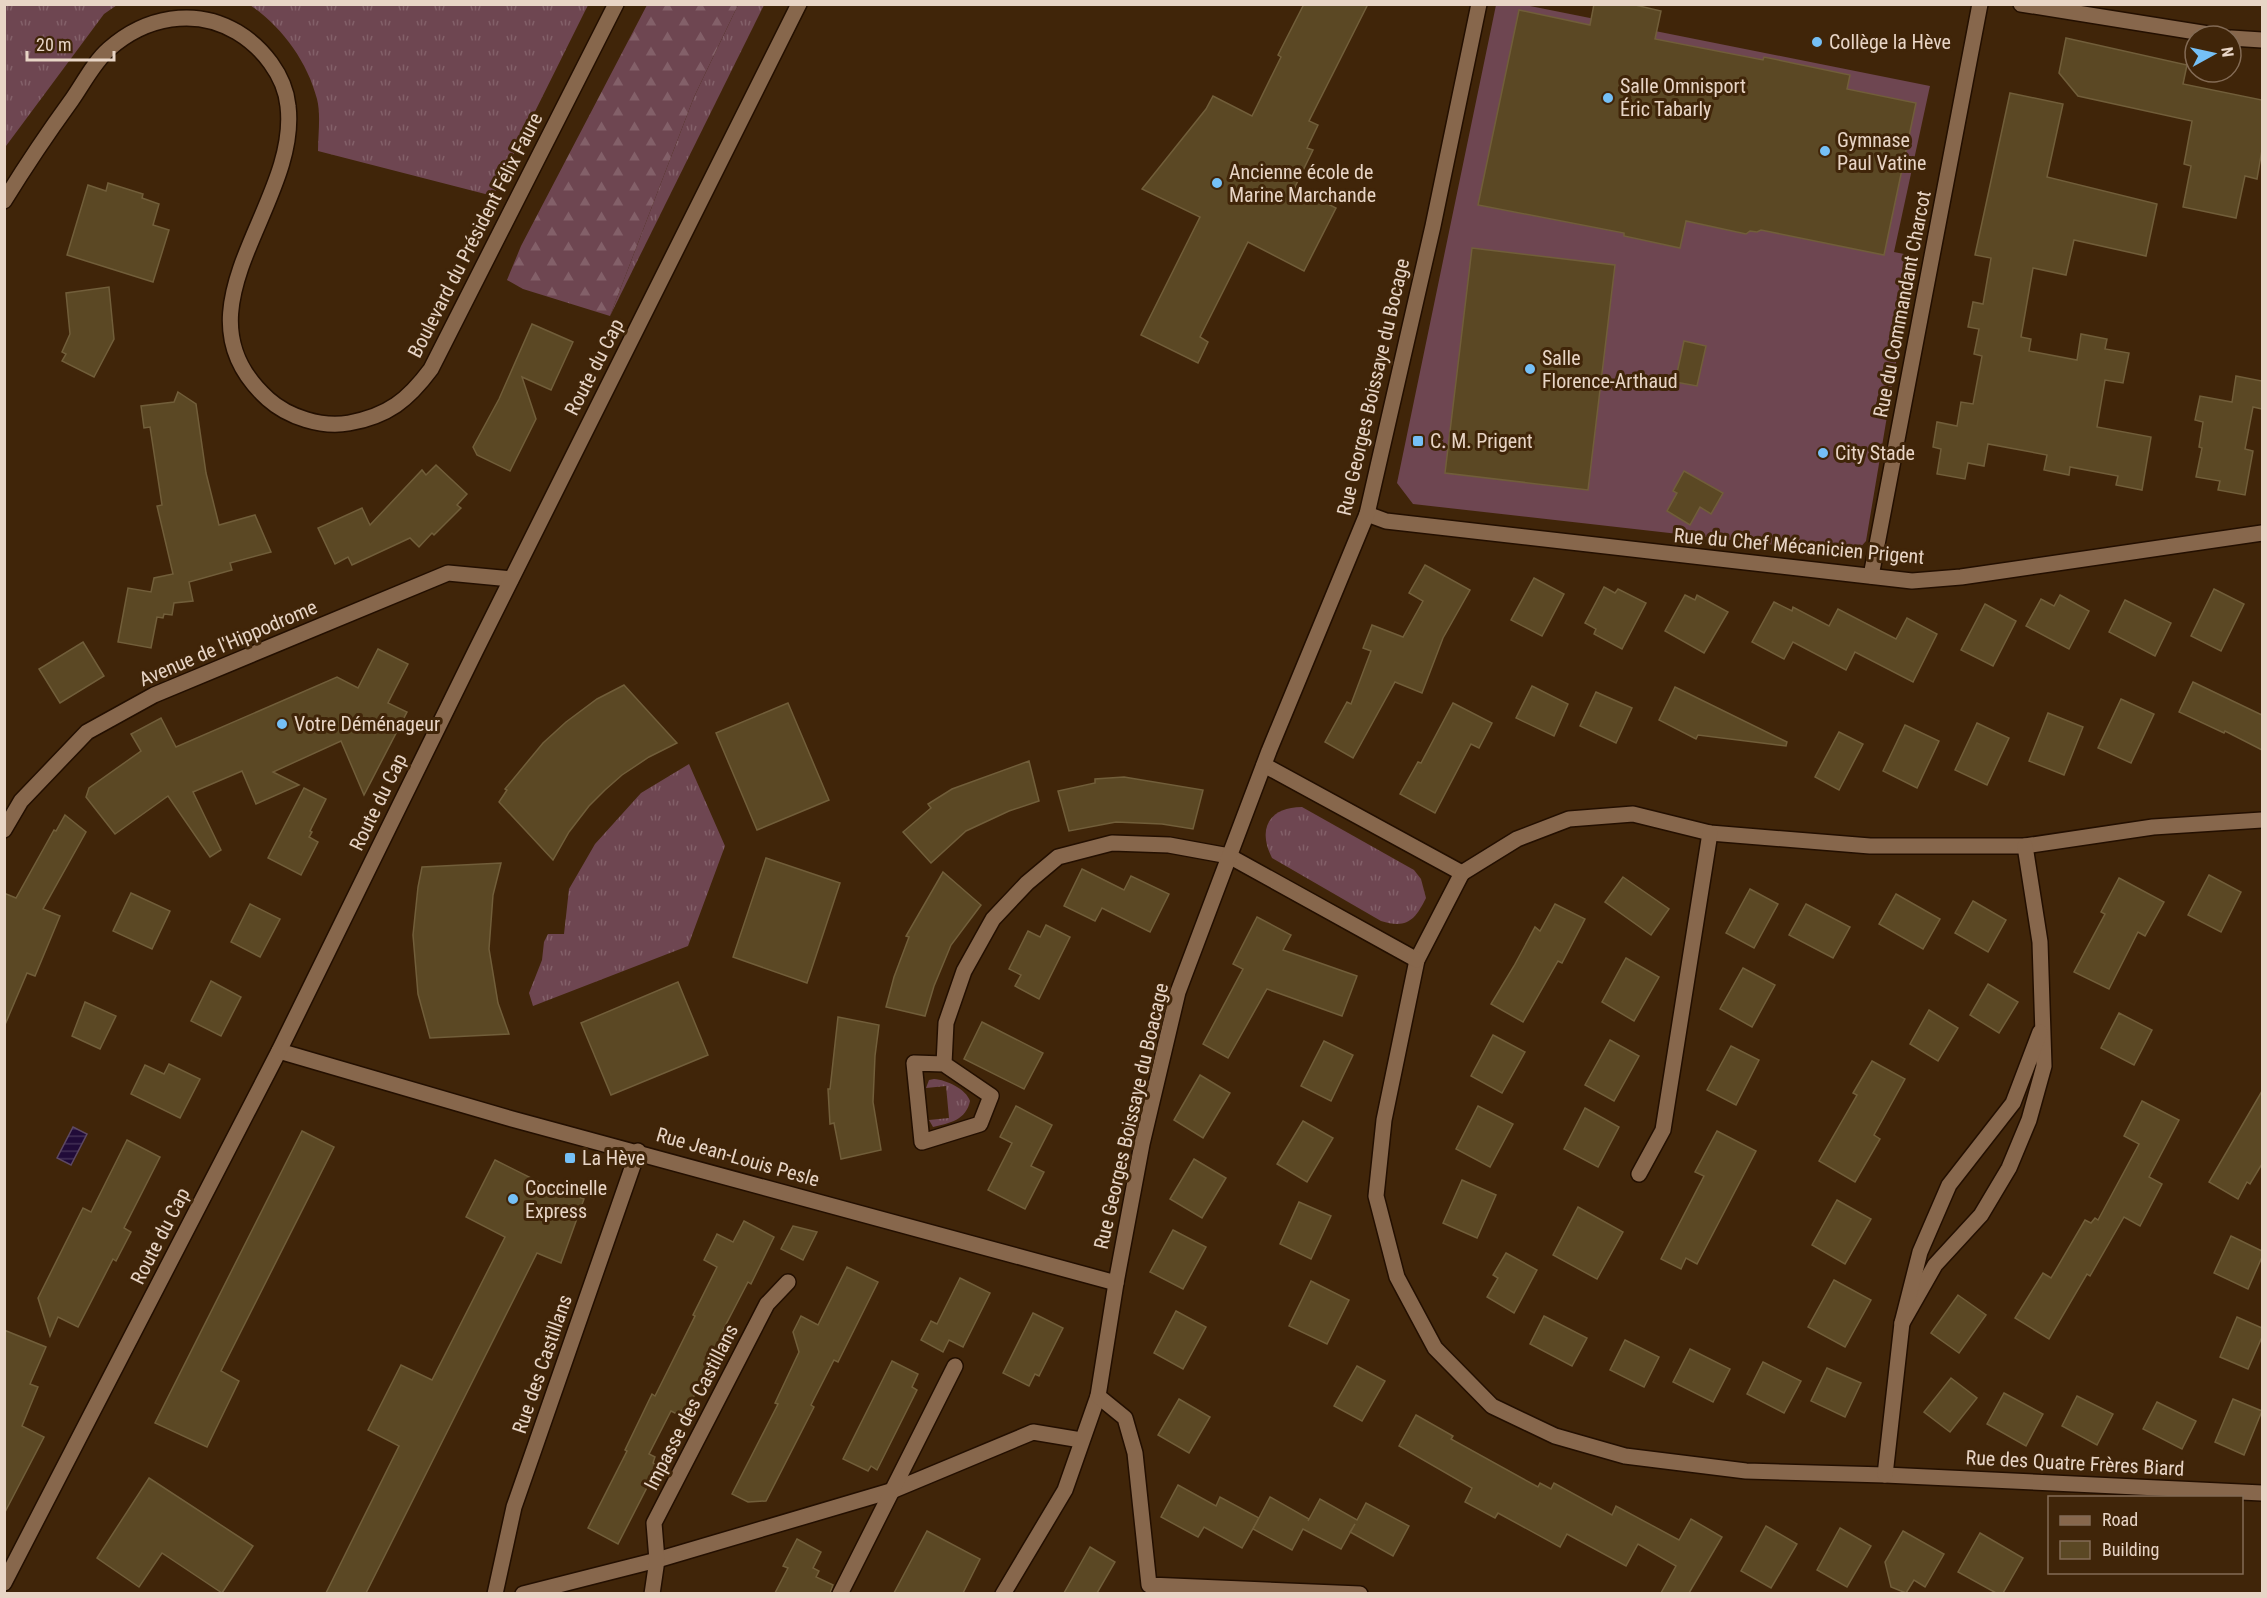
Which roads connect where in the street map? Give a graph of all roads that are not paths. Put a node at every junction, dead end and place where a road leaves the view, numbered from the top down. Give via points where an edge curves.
1 (616, 4) edge
2 (799, 4) edge
3 (1479, 4) edge
4 (1980, 4) edge
5 (2021, 4) edge
6 (2183, 30) edge
7 (2243, 39) edge
8 (2262, 40) edge
9 (4, 201) edge
10 (1367, 514) junction
11 (2262, 533) edge
12 (1871, 576) junction
13 (511, 579) junction
14 (1264, 765) junction
15 (2262, 820) edge
16 (4, 830) edge
17 (1710, 833) junction
18 (2025, 846) junction
19 (1229, 856) junction
20 (1462, 873) junction
21 (1417, 960) junction
22 (2043, 1023) junction
23 (279, 1051) junction
24 (944, 1064) junction
25 (638, 1151) junction
26 (1639, 1174) dead end
27 (788, 1282) dead end
28 (1116, 1283) junction
29 (1902, 1323) junction
30 (955, 1366) dead end
31 (1098, 1396) junction
32 (1081, 1440) junction
33 (1885, 1475) junction
34 (894, 1490) junction
35 (2262, 1493) edge
36 (657, 1560) junction
37 (4, 1583) edge
38 (1149, 1589) edge
39 (495, 1593) edge
40 (523, 1593) edge
41 (652, 1593) edge
42 (840, 1593) edge
43 (1003, 1593) edge
44 (1360, 1593) edge

1 - 9 street, Boulevard du Président Félix Faure via 431,369 405,399 388,412 366,420 322,423 277,407 257,390 233,347 229,326 232,291 285,152 290,127 288,102 280,80 251,41 214,21 193,18 169,18 135,30 108,50 37,147
2 - 13 street, Route du Cap
3 - 10 street, Rue Georges Boissaye du Bocage
4 - 12 street, Rue du Commandant Charcot
5 - 6 street
7 - 8 street
10 - 12 street, Rue du Chef Mécanicien Prigent via 1386,521
10 - 14 street, Rue Georges Boissaye du Bocage
11 - 12 street, Rue du Chef Mécanicien Prigent via 1961,577 1912,581
13 - 16 street, Avenue de l'Hippodrome via 448,573 154,695 87,732 21,801
13 - 23 street, Route du Cap
14 - 19 street, Rue Georges Boissaye du Bocage
14 - 20 street
15 - 18 street via 2153,827
17 - 18 street via 1870,846
17 - 20 street via 1633,814 1569,819 1517,839
17 - 26 street via 1663,1130
18 - 22 street via 2040,942
19 - 21 street
19 - 24 street via 1169,845 1112,843 1058,857 993,919 964,970 946,1023
19 - 28 street, Rue Georges Boissaye du Boacage via 1178,992 1142,1144
20 - 21 street, Rue des Quatre Frères Biard
21 - 33 street, Rue des Quatre Frères Biard via 1384,1120 1376,1196 1397,1277 1435,1348 1492,1406 1555,1436 1624,1455 1746,1471
22 - 29 street via 2013,1103 1949,1185 1920,1252
22 - 29 street via 2044,1066 2029,1120 2009,1168 1981,1215 1935,1265
23 - 25 street, Rue Jean-Louis Pesle
23 - 37 street, Route du Cap
24 - 24 street via 914,1063 922,1142 980,1124 991,1096
25 - 28 street, Rue Jean-Louis Pesle
25 - 39 street, Rue des Castillans via 514,1507
27 - 36 street, Impasse des Castillans via 767,1304 654,1523
28 - 31 street, Rue Georges Boissaye du Boacage
29 - 33 street
30 - 34 street
31 - 32 street, Rue Georges Boissaye du Boacage
31 - 38 street via 1125,1419 1135,1454
32 - 34 street via 1033,1432
32 - 43 street, Rue Georges Boissaye du Boacage via 1065,1490
33 - 35 street, Rue des Quatre Frères Biard
34 - 36 street
34 - 42 street
36 - 40 street
36 - 41 street
38 - 44 street

